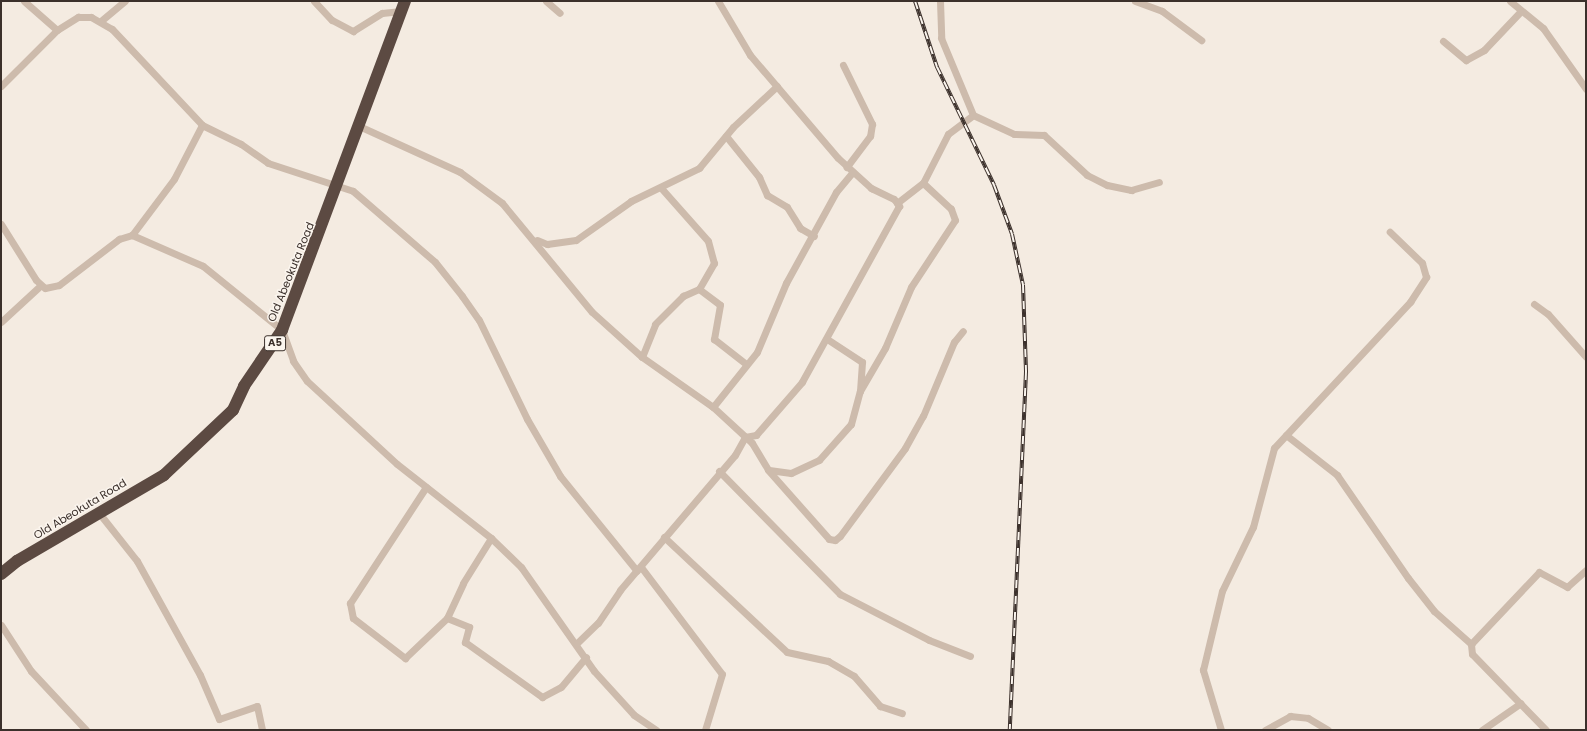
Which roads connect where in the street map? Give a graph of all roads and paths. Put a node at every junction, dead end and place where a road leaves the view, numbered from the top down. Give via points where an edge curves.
1 (24, 1) edge
2 (125, 1) edge
3 (314, 1) edge
4 (546, 1) edge
5 (718, 1) edge
6 (940, 1) edge
7 (1135, 1) edge
8 (1510, 1) edge
9 (403, 6) edge
10 (1520, 12) junction
11 (560, 13) dead end
12 (102, 20) junction
13 (58, 30) junction
14 (1201, 40) dead end
15 (1443, 41) dead end
16 (843, 65) dead end
17 (1, 86) edge
18 (777, 86) junction
19 (1586, 89) edge
20 (973, 115) junction
21 (202, 126) junction
22 (359, 126) junction
23 (726, 136) junction
24 (720, 142) junction
25 (729, 144) junction
26 (850, 169) junction
27 (1159, 182) dead end
28 (923, 183) junction
29 (338, 186) junction
30 (662, 189) junction
31 (897, 203) junction
32 (1, 224) edge
33 (1390, 232) dead end
34 (132, 235) junction
35 (814, 236) junction
36 (535, 239) junction
37 (41, 286) junction
38 (699, 289) junction
39 (1534, 304) dead end
40 (1, 322) edge
41 (282, 330) junction
42 (963, 331) dead end
43 (827, 339) junction
44 (642, 357) junction
45 (1586, 357) edge
46 (746, 364) junction
47 (860, 391) junction
48 (713, 407) junction
49 (1286, 435) junction
50 (745, 437) junction
51 (768, 470) junction
52 (719, 471) junction
53 (426, 487) junction
54 (99, 513) junction
55 (664, 537) junction
56 (491, 538) junction
57 (639, 569) junction
58 (1586, 570) edge
59 (1, 574) edge
60 (447, 618) junction
61 (1, 625) edge
62 (577, 643) junction
63 (1471, 644) junction
64 (970, 656) dead end
65 (586, 657) junction
66 (1521, 704) junction
67 (902, 713) dead end
68 (86, 730) edge
69 (262, 730) edge
70 (656, 730) edge
71 (705, 730) edge
72 (1221, 730) edge
73 (1265, 730) edge
74 (1328, 730) edge
75 (1482, 730) edge
76 (1546, 730) edge

1 - 13 street
2 - 12 street
3 - 9 street via 332,20 353,31 382,14
4 - 11 street
5 - 18 street via 738,37
6 - 20 street via 941,38
7 - 14 street via 1162,11
8 - 10 street
9 - 22 highway, Old Abeokuta Road / A5
10 - 15 street via 1484,50 1466,60
10 - 19 street via 1543,28
12 - 13 street via 78,17
12 - 21 street
13 - 17 street
16 - 26 street via 872,124 870,136
18 - 23 street
18 - 26 street
20 - 27 street via 1014,134 1044,135 1087,175 1107,185 1131,190
20 - 28 street via 948,134
21 - 29 street via 241,144 268,164
21 - 34 street via 174,179
22 - 29 highway, Old Abeokuta Road / A5
22 - 36 street via 483,186
23 - 24 street
23 - 25 street
24 - 25 street
24 - 30 street via 705,163
25 - 35 street via 759,177 767,195 783,204 800,228
26 - 31 street
26 - 35 street
28 - 31 street
28 - 47 street via 941,198 955,220 911,288 885,348
29 - 41 highway, Old Abeokuta Road / A5
29 - 57 street via 354,191 385,215 435,262 458,290 479,320 527,420 560,476
30 - 36 street via 631,200 576,240 547,244
30 - 38 street via 708,241 714,263
31 - 43 street via 896,216 837,316
32 - 37 street
33 - 49 street via 1422,263 1426,277 1410,302 1297,419
34 - 37 street via 119,239 59,286
34 - 41 street via 203,266
35 - 46 street via 786,284 765,337
36 - 44 street via 592,312
37 - 40 street
38 - 44 street via 683,296 655,324
38 - 46 street via 720,305 714,339
39 - 45 street via 1548,314
41 - 53 street via 293,361 307,381
41 - 54 highway, Old Abeokuta Road / A5 via 244,386 233,410 164,475
42 - 51 street via 954,342 923,416 905,448 834,540 819,532
43 - 47 street via 862,362
43 - 50 street via 790,398 756,435
44 - 48 street
46 - 48 street
47 - 51 street via 851,424 828,453 791,473
48 - 50 street
49 - 63 street via 1337,474 1408,578 1434,610
49 - 72 street via 1274,448 1253,527 1222,591 1202,670
50 - 51 street
50 - 52 street
52 - 55 street
52 - 64 street via 840,594 929,640
53 - 56 street
53 - 60 street via 350,603 352,618 405,658
54 - 59 highway, Old Abeokuta Road / A5 via 18,561
54 - 69 street via 145,574 200,675 219,720 256,706
55 - 57 street
55 - 67 street via 787,652 828,661 854,676 880,706
56 - 60 street via 463,583
56 - 62 street via 521,567
57 - 62 street via 598,624
57 - 71 street via 722,674
58 - 63 street via 1567,587 1539,572
60 - 65 street via 469,627 465,642 542,698 561,687
61 - 68 street via 31,671
62 - 65 street
63 - 66 street via 1472,654
65 - 70 street via 594,671 634,716
66 - 75 street
66 - 76 street
73 - 74 street via 1290,716 1308,718

